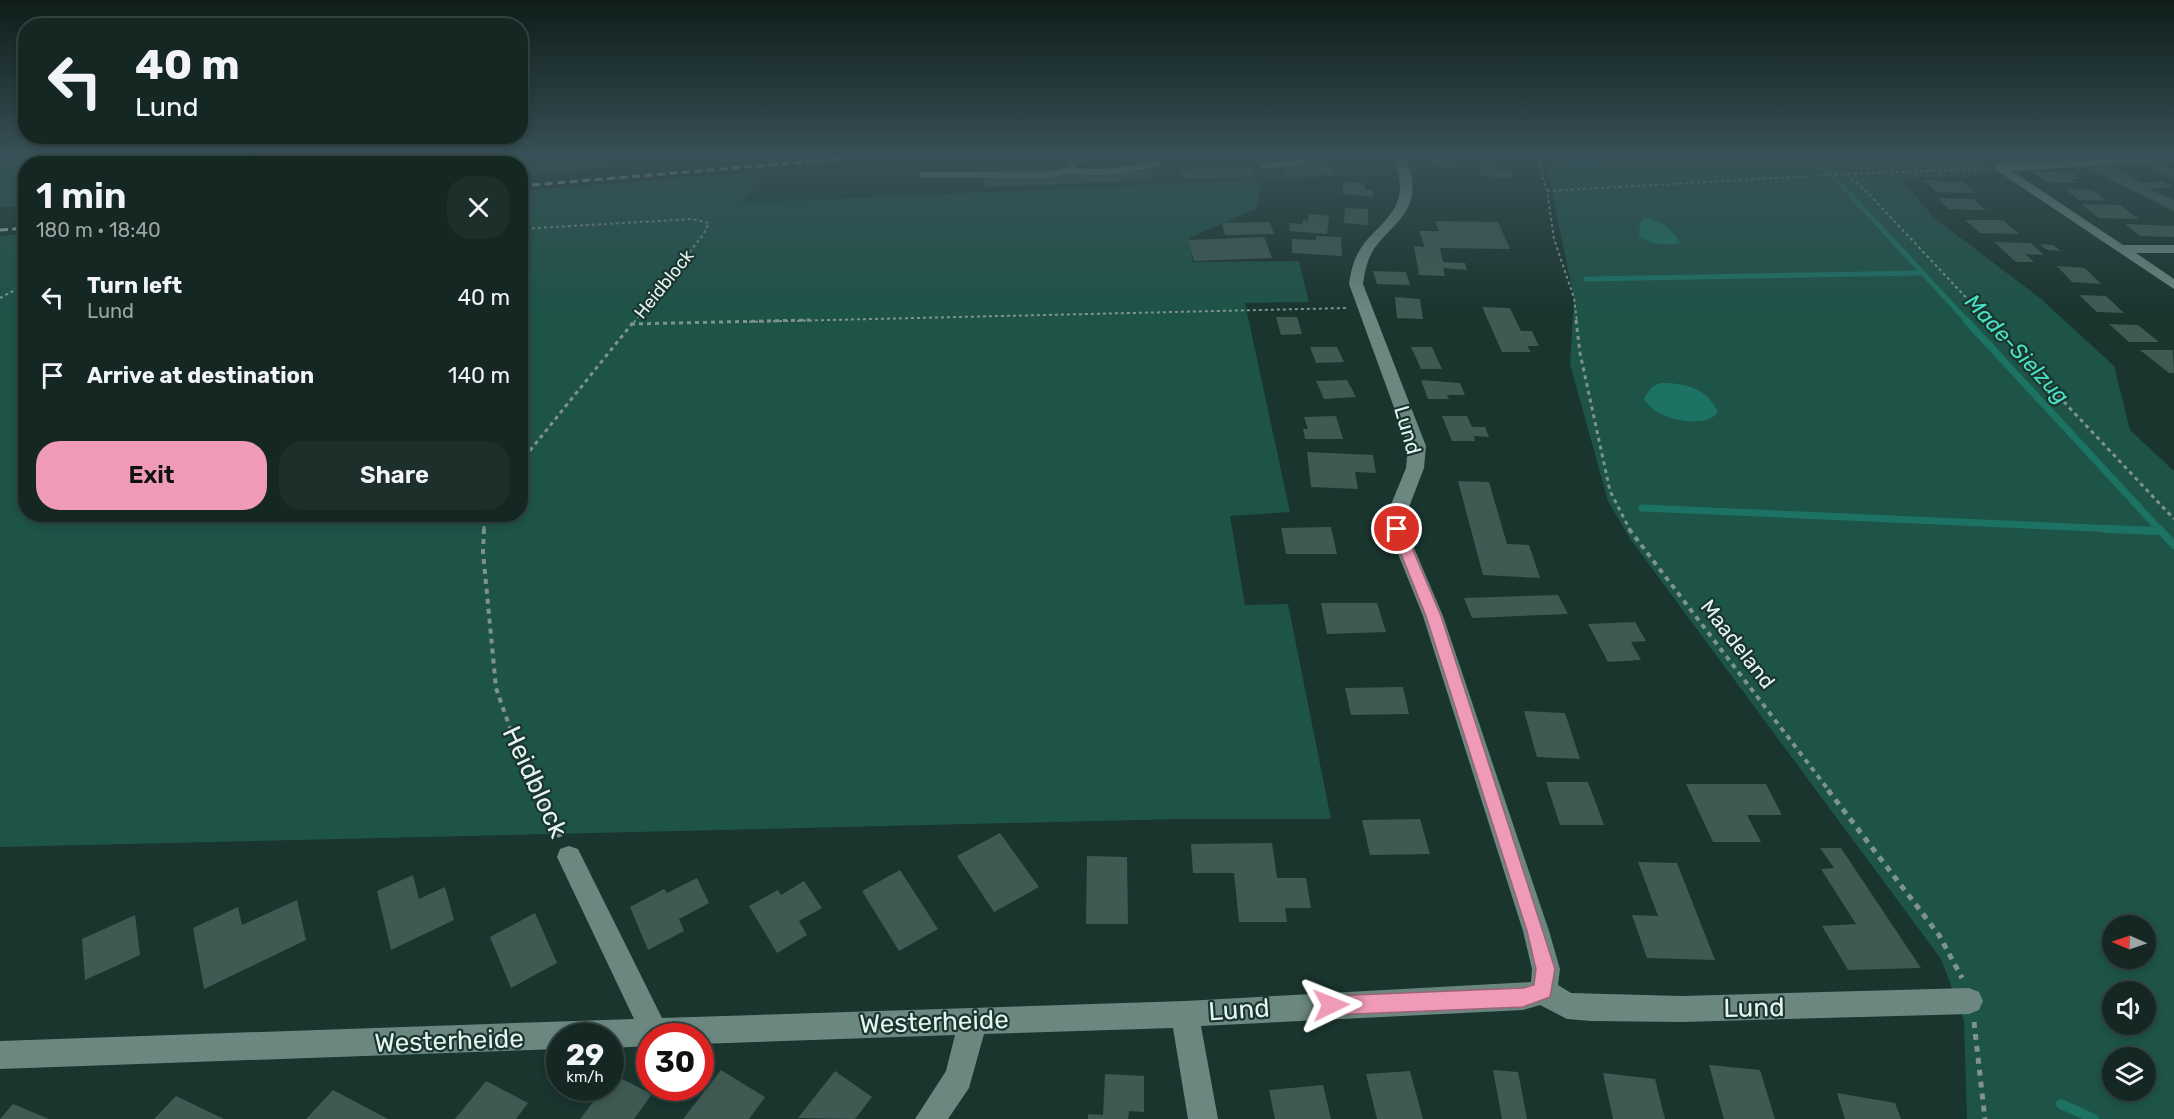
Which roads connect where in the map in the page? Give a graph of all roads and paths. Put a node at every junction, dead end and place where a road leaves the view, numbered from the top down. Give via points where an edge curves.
1 (1403, 206) edge
2 (1549, 206) edge
3 (1880, 206) edge
4 (2057, 206) edge
5 (528, 229) edge
6 (2122, 249) junction
7 (2174, 249) edge
8 (2174, 285) edge
9 (18, 288) edge
10 (0, 298) edge
11 (1365, 308) junction
12 (631, 324) junction
13 (528, 453) edge
14 (2174, 519) edge
15 (484, 522) edge
16 (569, 857) joint
17 (1543, 991) junction
18 (1969, 1001) junction
19 (1185, 1014) junction
20 (973, 1020) junction
21 (650, 1023) edge
22 (714, 1029) edge
23 (636, 1032) edge
24 (0, 1055) edge
25 (930, 1119) edge
26 (1203, 1119) edge
27 (1985, 1119) edge

1 - 11 street, Lund via 1374,238 1357,266 1356,284
2 - 18 path, Maadeland via 1554,239 1574,298 1575,326 1590,404 1615,505 1632,533 1939,934
3 - 14 path
4 - 6 street
5 - 12 path, Heidblock via 692,219 709,223
6 - 7 street
6 - 8 street
9 - 10 path
11 - 12 path
11 - 17 street, Lund via 1418,446 1418,467 1397,514 1397,529 1433,616 1536,931 1546,969
12 - 13 path, Heidblock
15 - 16 path, Heidblock via 496,688
16 - 21 street, Heidblock
17 - 18 street, Lund via 1567,1006 1682,1010
17 - 19 street, Lund via 1523,998
18 - 27 path, Maadeland
19 - 20 street, Westerheide
19 - 26 street, Lund
20 - 22 street, Westerheide
20 - 25 street via 958,1078
23 - 24 street, Westerheide

